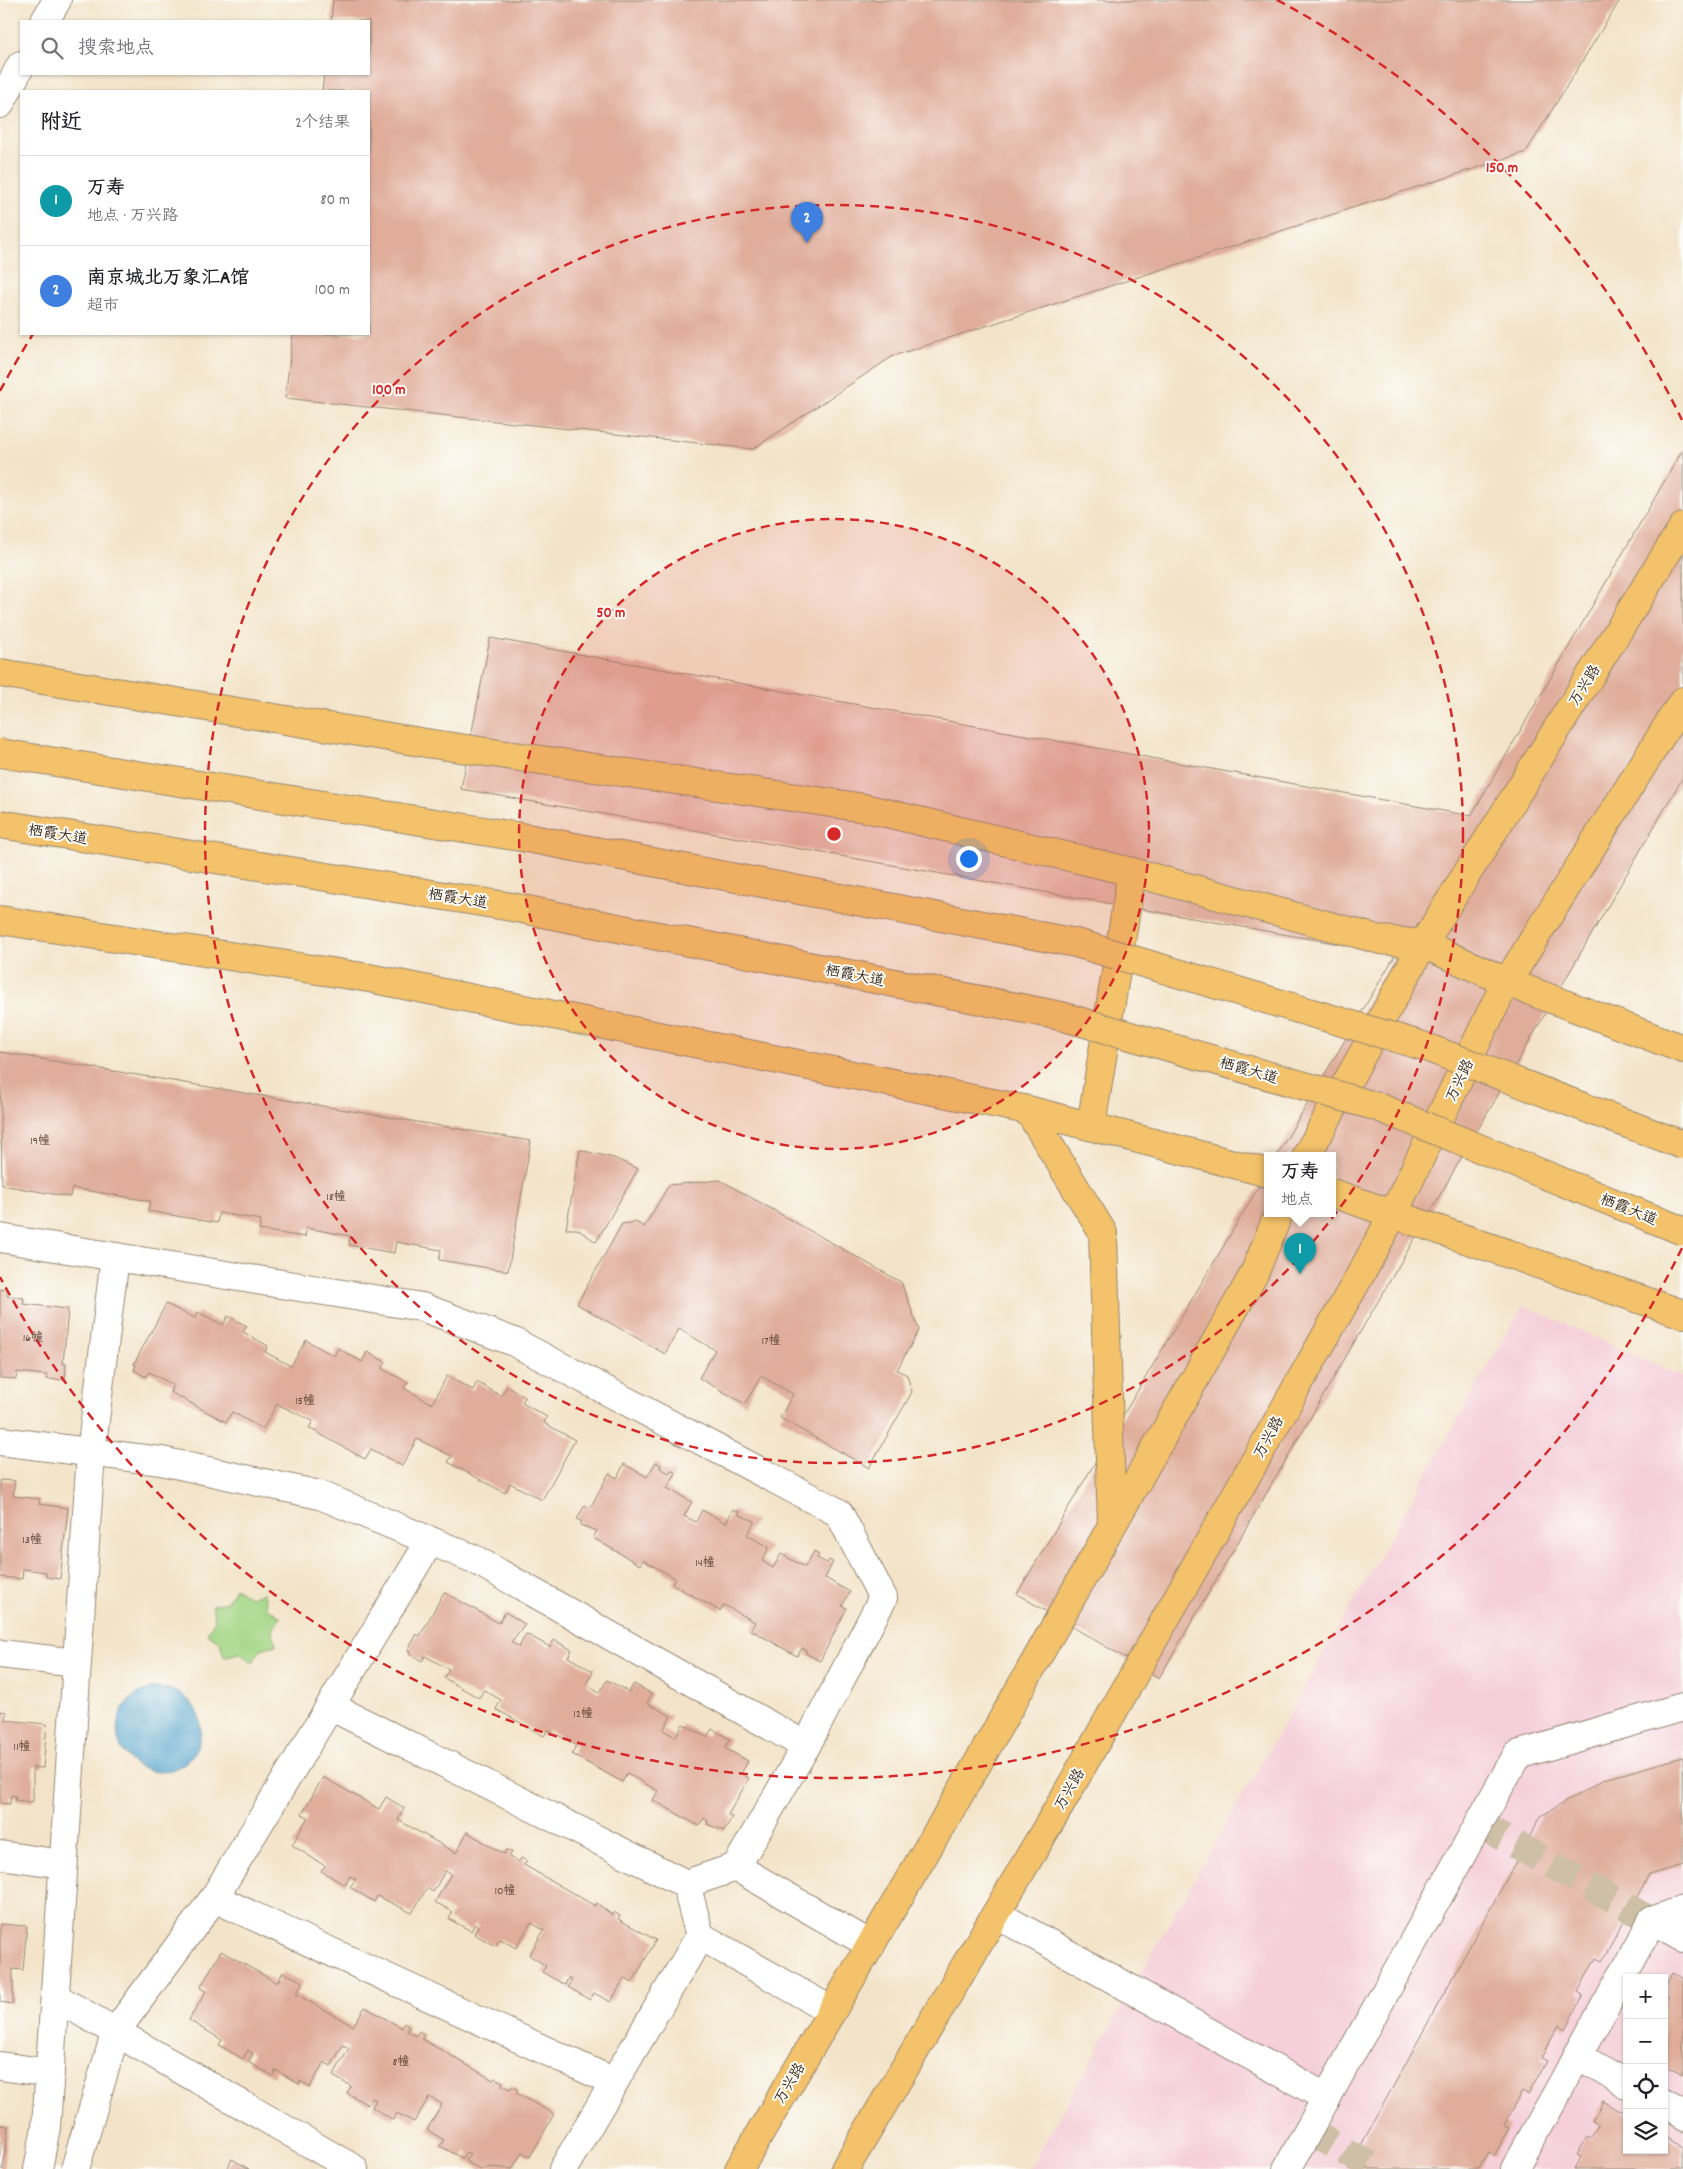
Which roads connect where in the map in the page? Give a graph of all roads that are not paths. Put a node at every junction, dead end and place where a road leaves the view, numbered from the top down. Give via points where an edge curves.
1 (56, 0) edge
2 (46, 20) edge
3 (20, 67) edge
4 (0, 104) edge
5 (1683, 526) edge
6 (0, 673) edge
7 (1683, 700) edge
8 (0, 754) edge
9 (0, 824) edge
10 (1132, 872) junction
11 (0, 920) edge
12 (1423, 944) junction
13 (1507, 982) junction
14 (1683, 1049) edge
15 (1028, 1110) junction
16 (1091, 1126) junction
17 (1683, 1144) edge
18 (1309, 1152) edge
19 (1264, 1172) edge
20 (1336, 1194) edge
21 (1393, 1214) junction
22 (1278, 1217) edge
23 (1683, 1231) edge
24 (0, 1238) edge
25 (115, 1257) junction
26 (1683, 1314) edge
27 (0, 1441) edge
28 (91, 1453) junction
29 (1112, 1525) junction
30 (430, 1541) junction
31 (0, 1654) edge
32 (77, 1663) junction
33 (330, 1706) junction
34 (1683, 1707) edge
35 (806, 1746) junction
36 (0, 1855) edge
37 (63, 1864) junction
38 (736, 1867) junction
39 (686, 1884) junction
40 (214, 1898) junction
41 (1683, 1910) edge
42 (996, 1914) junction
43 (1652, 1921) junction
44 (700, 1936) junction
45 (1683, 1938) edge
46 (871, 1944) junction
47 (55, 1996) junction
48 (832, 2011) junction
49 (116, 2031) junction
50 (1577, 2056) junction
51 (0, 2066) edge
52 (50, 2073) junction
53 (614, 2082) junction
54 (1623, 2082) edge
55 (1327, 2098) junction
56 (1668, 2108) edge
57 (1683, 2116) edge
58 (38, 2169) edge
59 (75, 2169) edge
60 (354, 2169) edge
61 (563, 2169) edge
62 (739, 2169) edge
63 (844, 2169) edge
64 (1287, 2169) edge
65 (1515, 2169) edge

1 - 2 street
3 - 4 street
5 - 12 main road, 万兴路
6 - 10 main road via 426,743 865,808
7 - 13 main road, 万兴路
8 - 17 main road, bridge via 527,838 1076,943 1423,1046
9 - 23 main road, 栖霞大道, bridge via 512,907 1061,1016 1378,1107
10 - 12 main road via 1381,940
10 - 16 main road
11 - 15 main road via 369,978
12 - 13 main road
12 - 18 main road, 万兴路
13 - 14 main road
13 - 21 main road, 万兴路
15 - 16 main road
15 - 29 main road via 1103,1233
16 - 19 main road
20 - 21 main road
21 - 26 main road
21 - 42 main road, 万兴路
22 - 29 main road, 万兴路 via 1254,1274
24 - 25 street
25 - 28 street
25 - 35 street via 422,1307 514,1342 839,1513 883,1598
27 - 28 street
28 - 30 street via 161,1461 320,1495
28 - 32 street
29 - 46 main road, 万兴路
30 - 33 street
30 - 35 street via 474,1558
31 - 32 street
32 - 37 street
33 - 39 street
33 - 40 street
34 - 55 street via 1517,1755
35 - 38 street
36 - 37 street
37 - 47 street
38 - 39 street
38 - 46 street
39 - 44 street
40 - 49 street
40 - 53 street
41 - 43 street
42 - 55 street
42 - 63 main road, 万兴路
43 - 45 street
43 - 50 street
44 - 48 street
44 - 53 street
46 - 48 main road, 万兴路
47 - 49 street
47 - 52 street
48 - 62 main road, 万兴路
49 - 59 street
49 - 60 street
50 - 54 street
50 - 65 street
51 - 52 street
52 - 58 street via 46,2127
53 - 61 street
55 - 64 street
56 - 57 street

